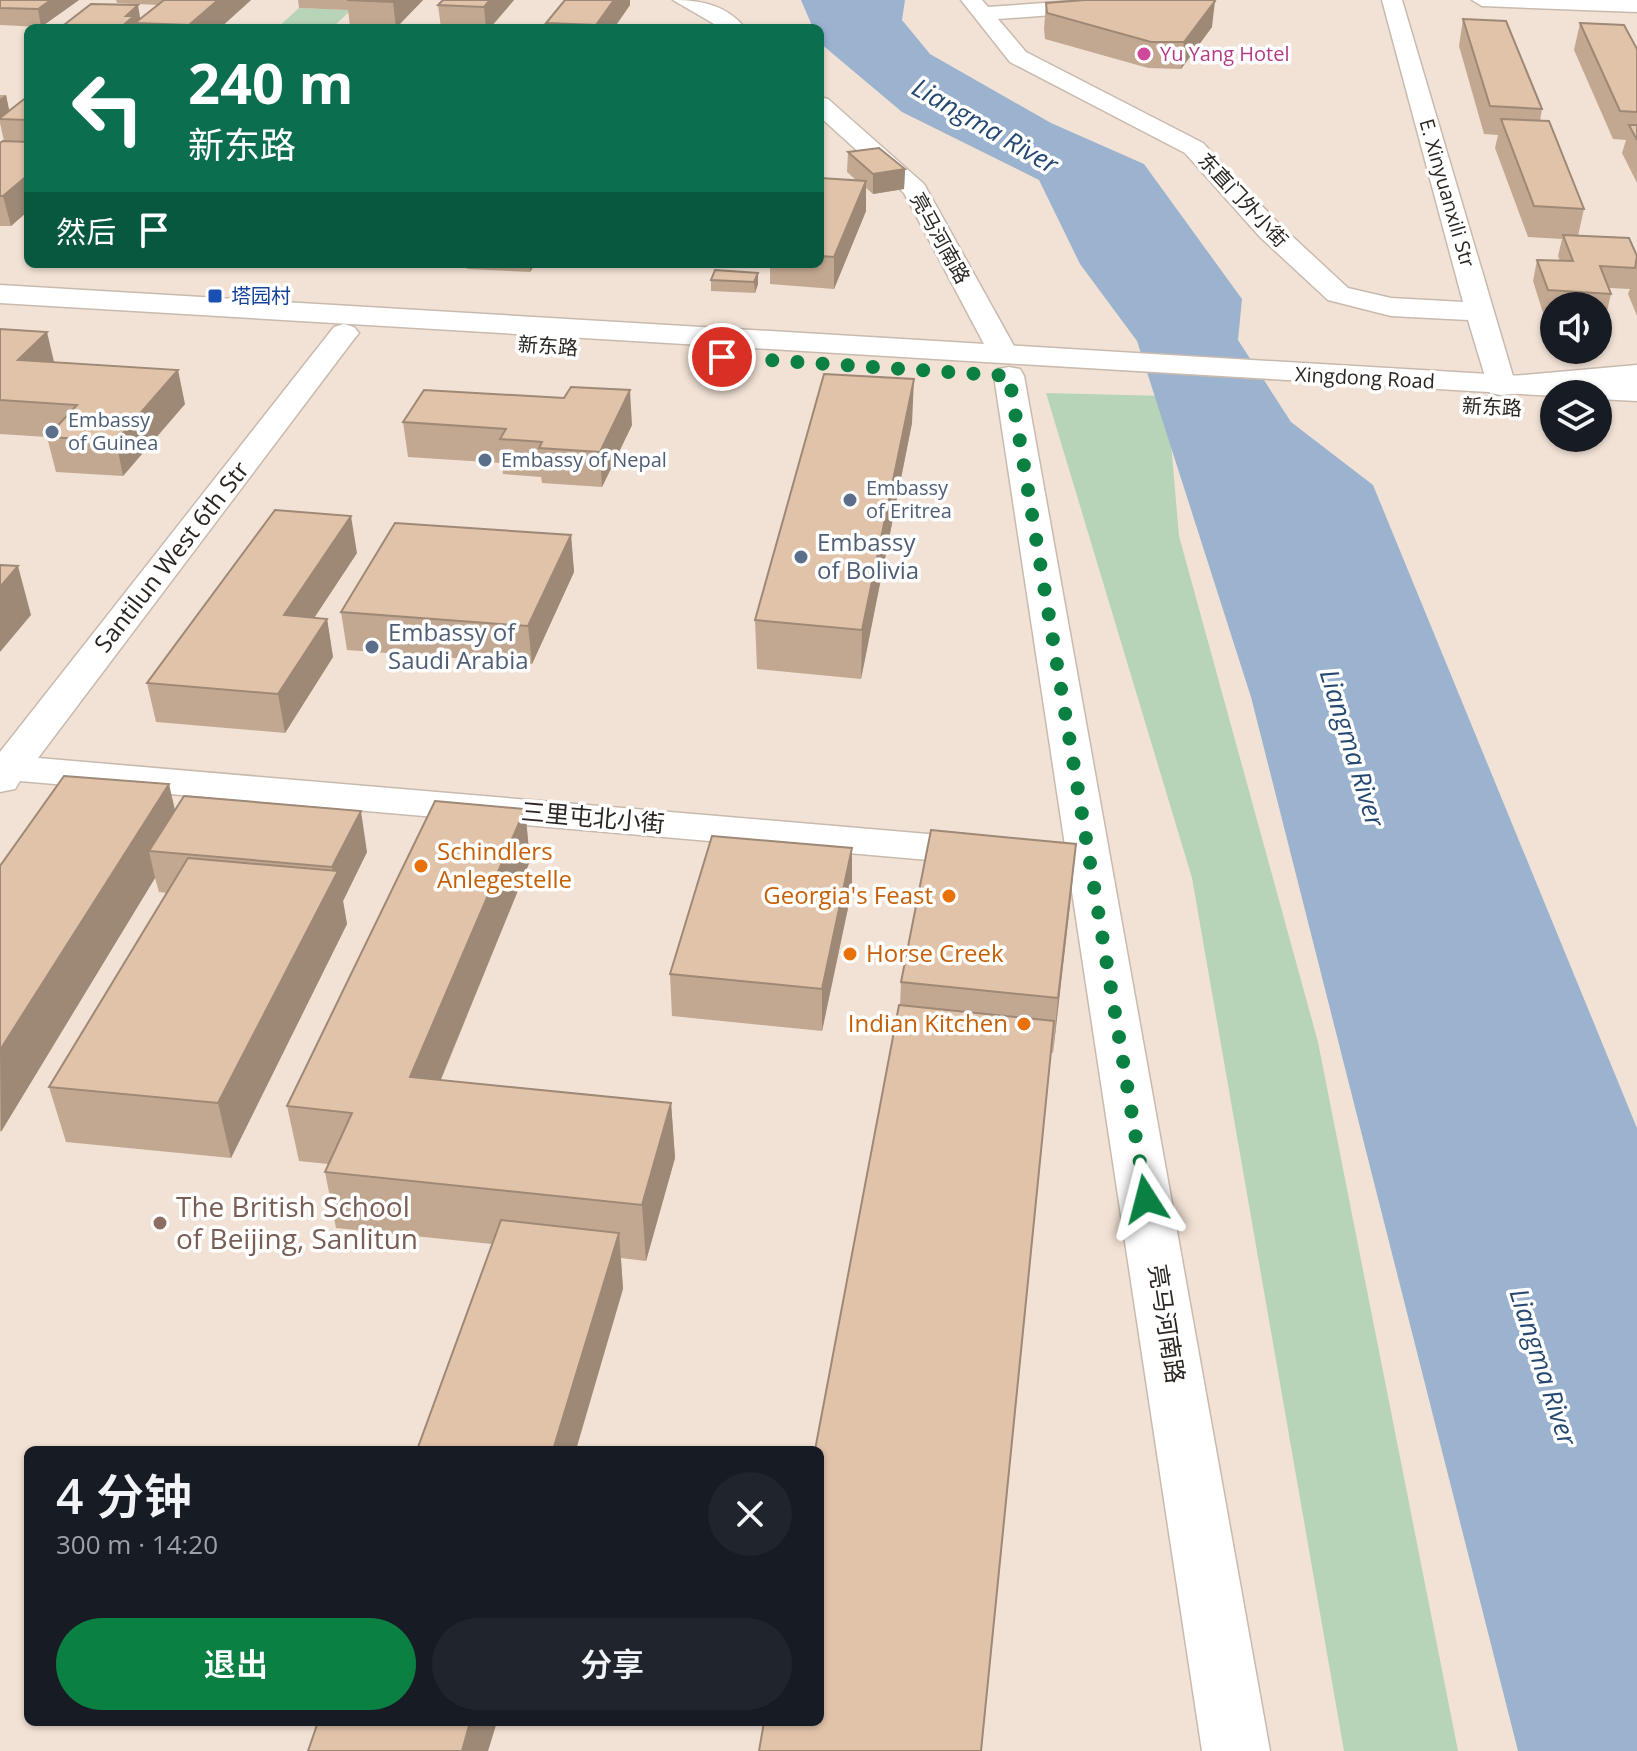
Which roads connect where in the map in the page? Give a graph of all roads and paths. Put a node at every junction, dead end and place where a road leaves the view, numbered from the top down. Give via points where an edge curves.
1 (683, 0) edge
2 (1173, 0) edge
3 (1392, 0) edge
4 (1482, 0) edge
5 (1637, 6) edge
6 (977, 7) edge
7 (730, 24) edge
8 (824, 108) edge
9 (0, 294) edge
10 (1480, 312) junction
11 (0, 313) edge
12 (344, 333) junction
13 (1006, 366) junction
14 (1095, 372) joint
15 (1637, 374) edge
16 (1501, 386) junction
17 (1332, 387) junction
18 (1637, 392) edge
19 (1540, 409) edge
20 (1612, 413) edge
21 (1637, 415) edge
22 (3, 772) edge
23 (1091, 861) junction
24 (1236, 1751) edge

1 - 7 street
2 - 6 street
3 - 10 street, E. Xinyuanxili Str
4 - 5 street
6 - 10 street, 东直门外小街 via 1018,57 1194,148 1270,231 1338,294 1391,307
8 - 13 street, 亮马河南路 via 915,189
9 - 13 street, 新东路
10 - 16 street, E. Xinyuanxili Str
11 - 12 street, 新东路
12 - 13 street, 新东路
12 - 22 street, Santilun West 6th Str
13 - 14 street, 新东路
13 - 23 street, 亮马河南路
14 - 17 street, Xingdong Road
15 - 16 street
16 - 17 street, Xingdong Road
16 - 18 street, Xingdong Road
17 - 19 street, 新东路
20 - 21 street
22 - 23 street, 三里屯北小街
23 - 24 street, 亮马河南路

